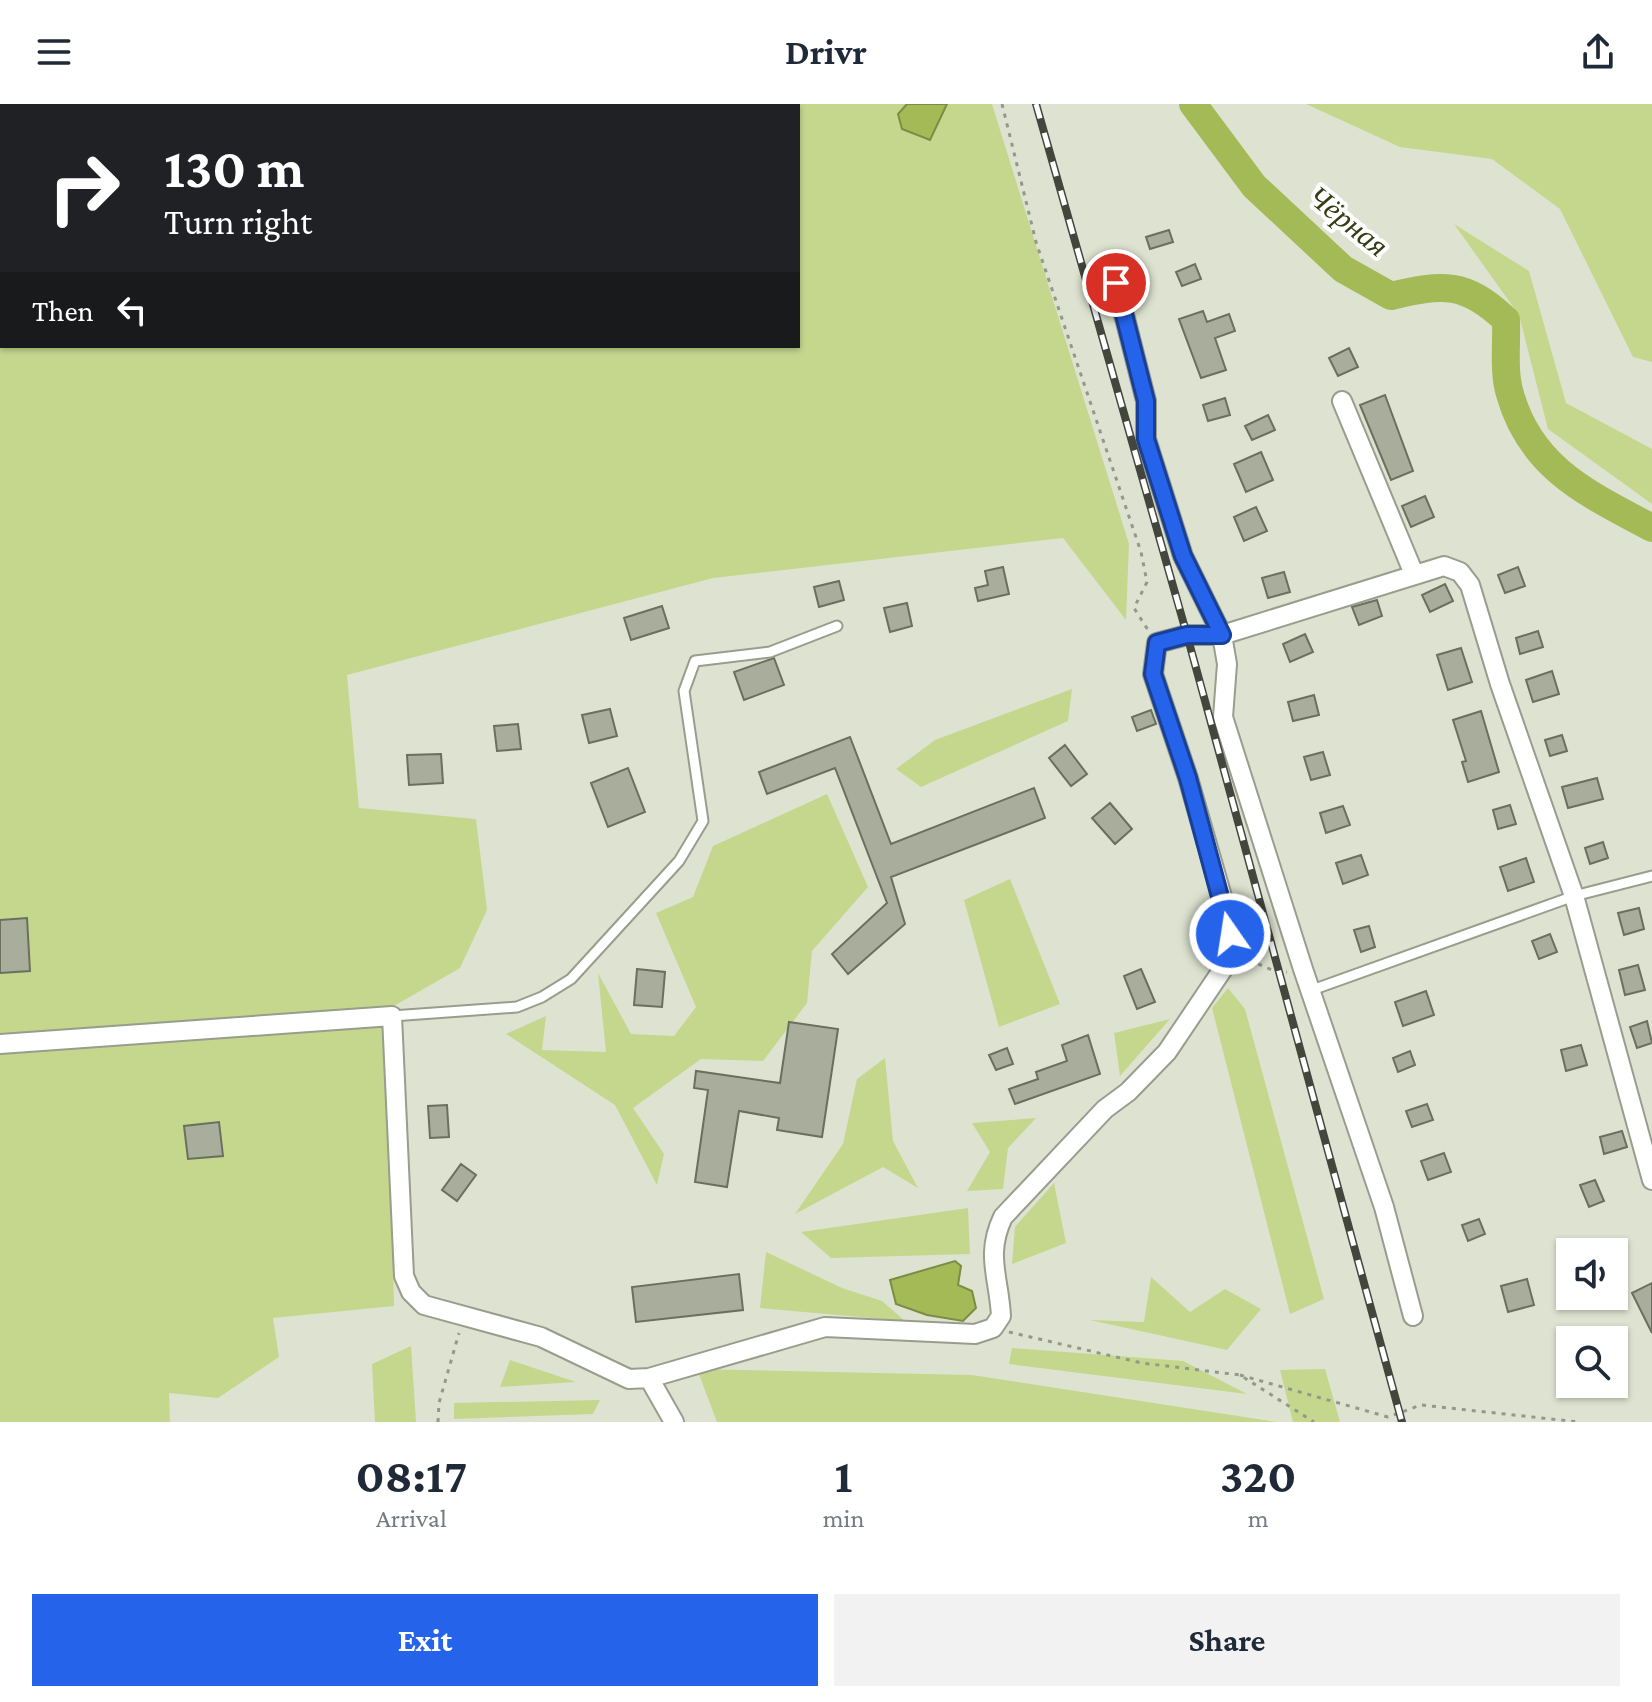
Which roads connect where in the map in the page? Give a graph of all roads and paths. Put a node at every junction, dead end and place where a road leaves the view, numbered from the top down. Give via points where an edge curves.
1 (1002, 104) edge
2 (1116, 283) dead end
3 (1342, 401) dead end
4 (1414, 574) junction
5 (837, 626) dead end
6 (1222, 635) junction
7 (1157, 643) junction
8 (1652, 876) edge
9 (1574, 896) junction
10 (1233, 954) junction
11 (1303, 969) junction
12 (1312, 990) junction
13 (392, 1016) junction
14 (0, 1044) edge
15 (1652, 1180) edge
16 (464, 1316) junction
17 (1413, 1316) dead end
18 (993, 1328) junction
19 (1240, 1375) junction
20 (649, 1378) junction
21 (438, 1422) edge
22 (674, 1422) edge
23 (1314, 1422) edge
24 (1579, 1422) edge

1 - 7 path via 1036,242 1141,552 1147,582 1134,608
2 - 6 street via 1146,401 1146,439 1183,556
3 - 4 street
4 - 6 street
4 - 9 street via 1444,566 1460,572 1470,585
5 - 13 lane via 770,652 695,661 684,691 703,821 679,861 571,979 517,1007
6 - 7 street via 1187,635
6 - 11 street via 1227,664 1223,717
7 - 10 street via 1153,674 1223,899
8 - 9 lane
9 - 12 lane
9 - 15 street
10 - 11 path via 1279,973
10 - 18 street via 1167,1052 1003,1217 993,1238 1001,1316
11 - 12 street
12 - 17 street via 1384,1207
13 - 14 street
13 - 16 street via 404,1276 424,1305
16 - 20 street via 541,1337 629,1379
16 - 21 path
18 - 19 path via 1142,1363
18 - 20 street via 975,1334 825,1327
19 - 23 path
19 - 24 path via 1388,1417 1421,1405
20 - 22 street

